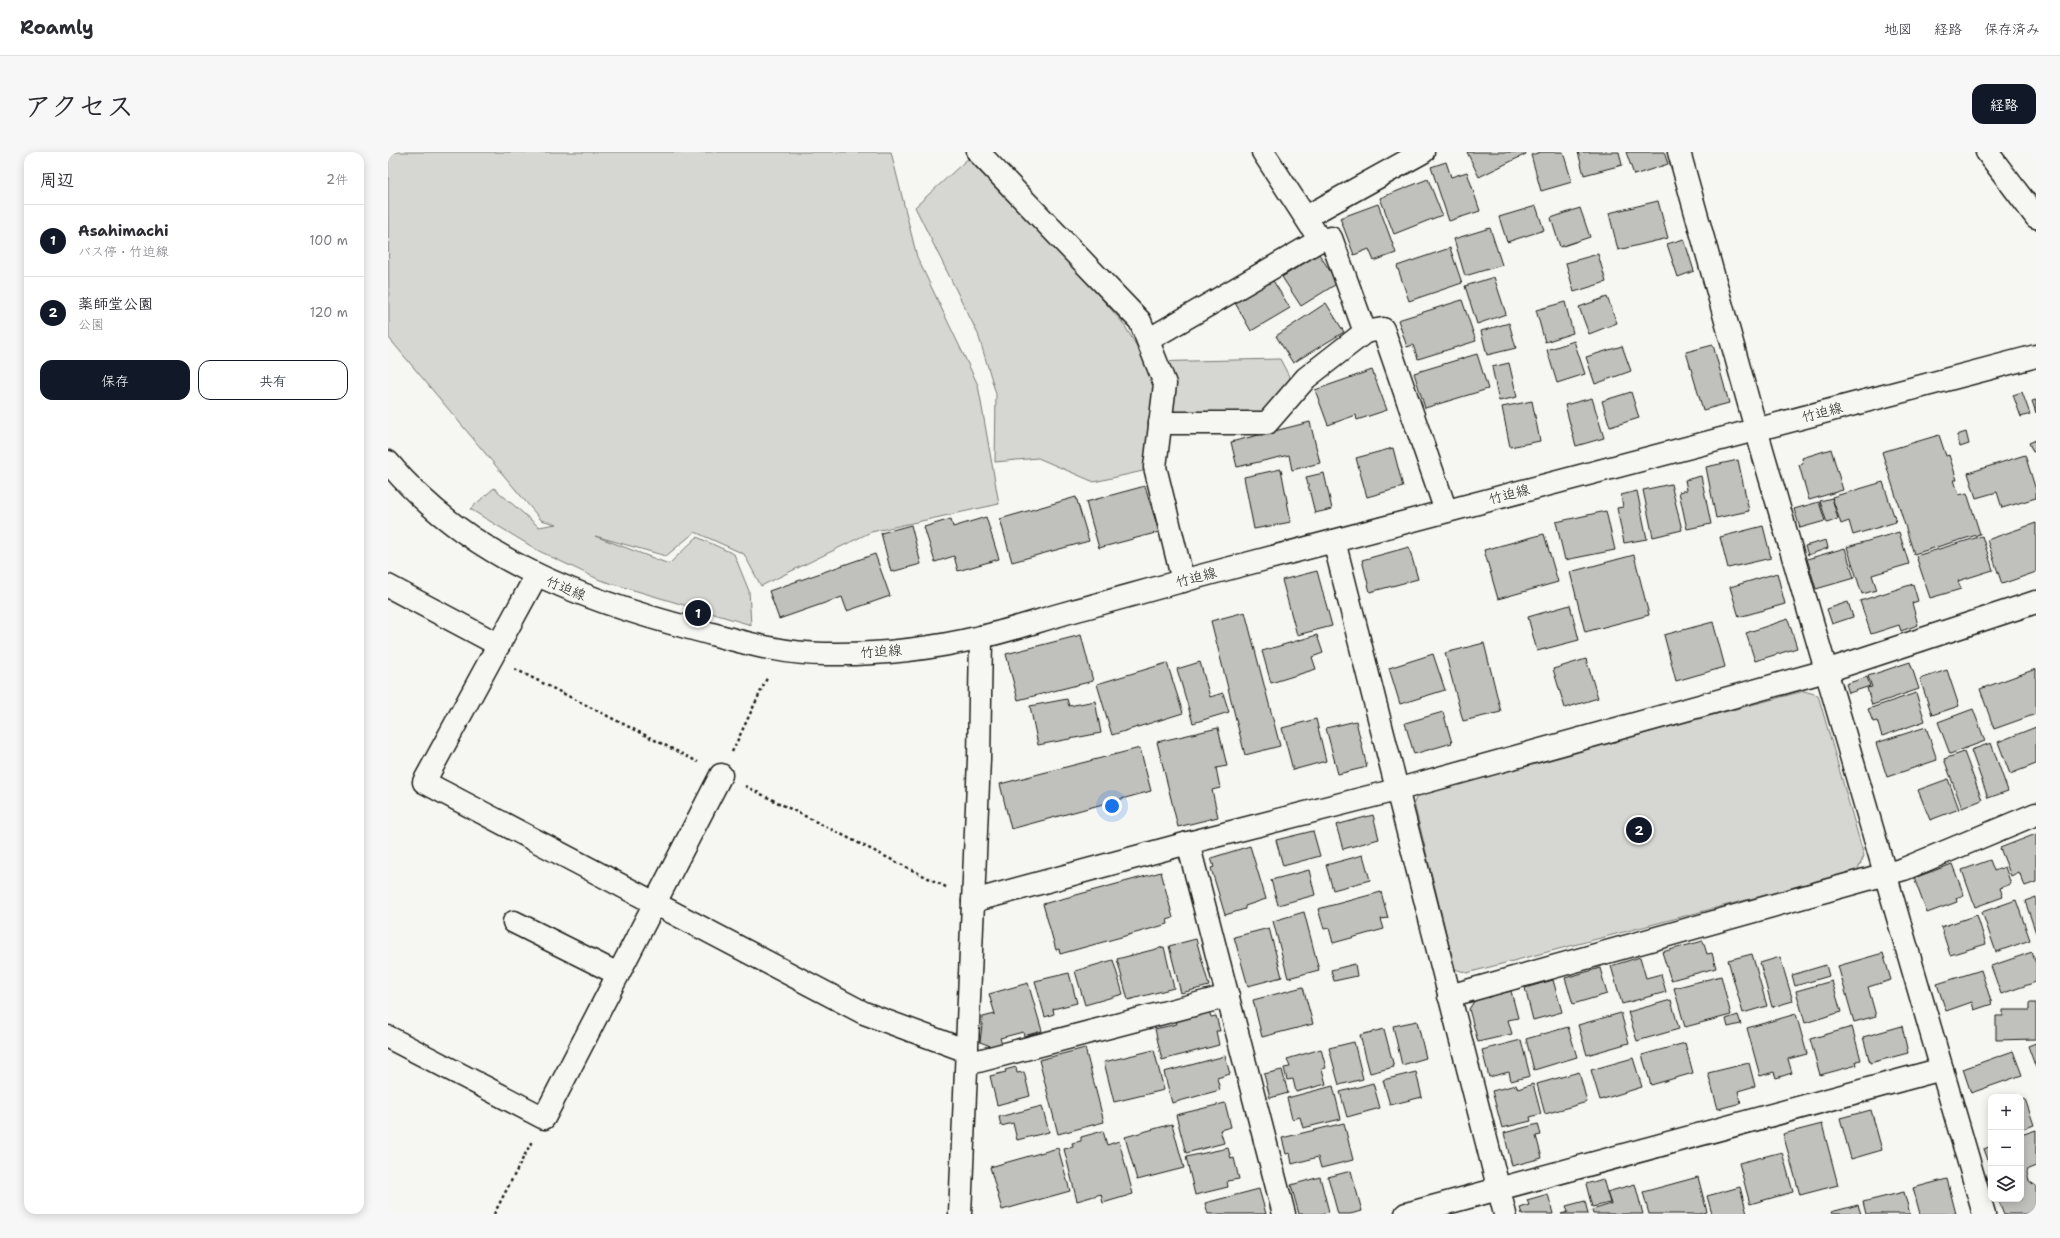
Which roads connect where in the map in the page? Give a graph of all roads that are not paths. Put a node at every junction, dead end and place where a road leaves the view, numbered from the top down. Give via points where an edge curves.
1 (978, 152) edge
2 (1263, 152) edge
3 (1423, 152) edge
4 (1679, 152) edge
5 (1988, 152) edge
6 (1306, 217) junction
7 (2036, 217) edge
8 (1320, 240) junction
9 (1365, 332) junction
10 (1148, 340) junction
11 (2036, 356) edge
12 (1160, 423) junction
13 (1756, 429) junction
14 (388, 462) edge
15 (1446, 511) junction
16 (1334, 541) junction
17 (536, 576) junction
18 (1183, 581) junction
19 (388, 586) edge
20 (2036, 602) edge
21 (980, 637) junction
22 (499, 645) junction
23 (1826, 671) junction
24 (721, 775) road end
25 (1396, 790) junction
26 (2036, 814) edge
27 (1188, 843) junction
28 (1886, 873) junction
29 (973, 901) junction
30 (654, 904) junction
31 (514, 922) dead end
32 (618, 974) junction
33 (1228, 996) junction
34 (1449, 996) junction
35 (388, 1037) edge
36 (967, 1057) junction
37 (1942, 1068) junction
38 (1498, 1190) junction
39 (960, 1214) edge
40 (1284, 1214) edge
41 (1406, 1214) edge
42 (1505, 1214) edge
43 (1984, 1214) edge

1 - 10 street via 1140,321
2 - 6 street
3 - 6 street
4 - 13 street
5 - 7 street
6 - 8 street
8 - 9 street via 1331,238
8 - 10 street
9 - 12 street via 1306,378 1268,423
9 - 15 street via 1383,329
10 - 12 street via 1165,384
11 - 13 street, 竹迫線
12 - 18 street via 1155,467
13 - 15 street, 竹迫線
13 - 23 street
14 - 17 street, 竹迫線 via 446,521 488,550
15 - 16 street, 竹迫線
16 - 18 street, 竹迫線
16 - 25 street
17 - 21 street, 竹迫線 via 603,603 671,624 780,650 827,654 902,650
17 - 22 street
18 - 21 street, 竹迫線
19 - 22 street
20 - 23 street
21 - 29 street via 979,759
22 - 30 street via 424,782
23 - 25 street
23 - 28 street
24 - 30 street
25 - 27 street
25 - 34 street
26 - 28 street via 1904,869
27 - 29 street
27 - 33 street
28 - 34 street
28 - 37 street
29 - 36 street
30 - 32 street
30 - 36 street via 864,1013
31 - 32 street
32 - 35 street via 544,1118
33 - 36 street
33 - 40 street
34 - 38 street
36 - 39 street
37 - 38 street
37 - 43 street
38 - 41 street
38 - 42 street

